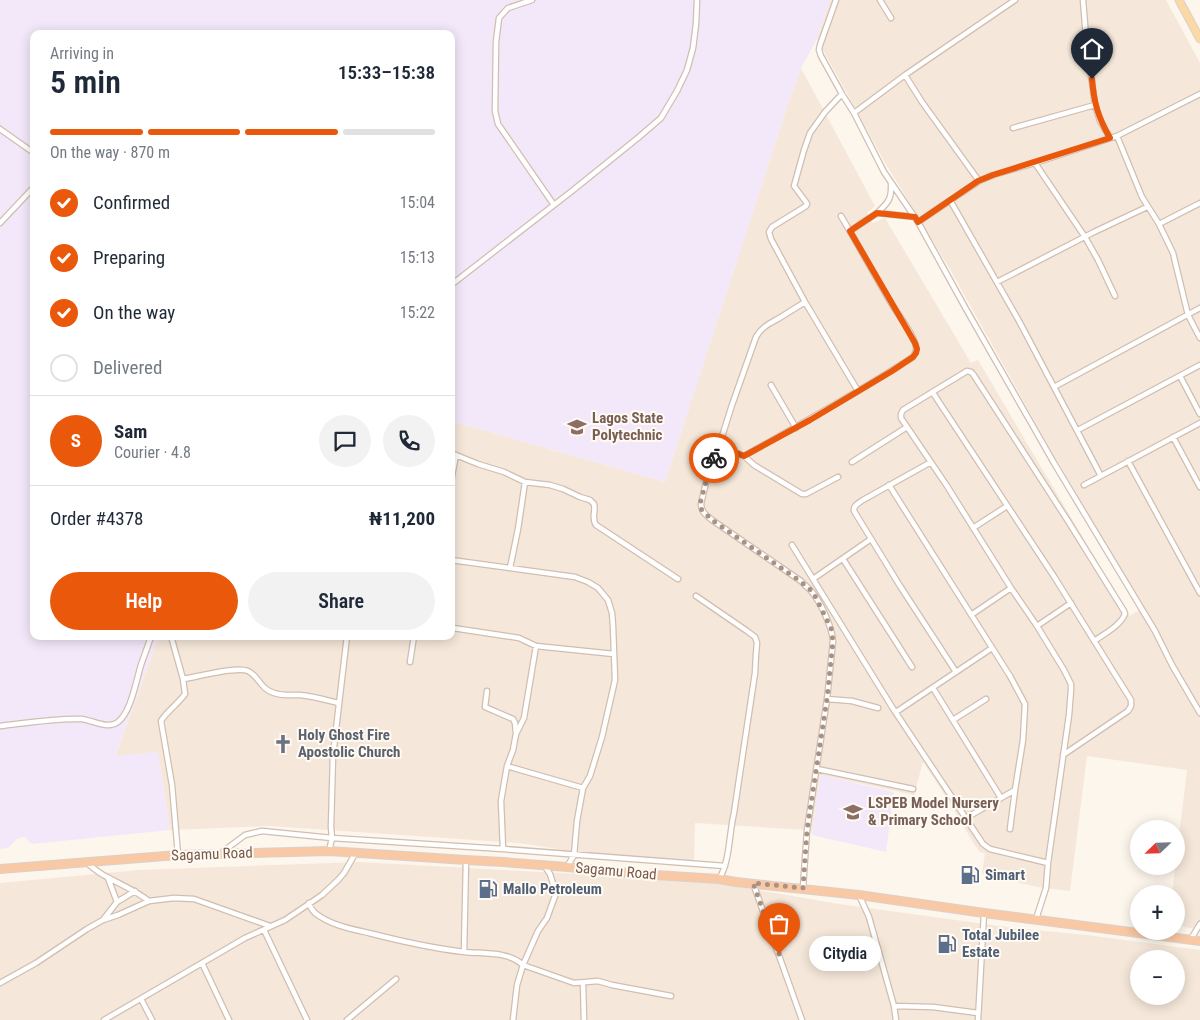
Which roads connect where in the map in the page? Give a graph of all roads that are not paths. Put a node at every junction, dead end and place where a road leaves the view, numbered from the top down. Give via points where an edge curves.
1 (532, 0) edge
2 (697, 0) edge
3 (836, 0) edge
4 (880, 0) edge
5 (1015, 0) edge
6 (1083, 0) edge
7 (1179, 0) edge
8 (891, 18) dead end
9 (1200, 39) edge
10 (905, 75) junction
11 (842, 94) junction
12 (1200, 94) edge
13 (1095, 105) junction
14 (854, 113) junction
15 (1013, 128) dead end
16 (0, 129) edge
17 (1116, 136) junction
18 (1110, 138) junction
19 (30, 150) edge
20 (1035, 163) junction
21 (890, 181) junction
22 (978, 181) junction
23 (30, 191) edge
24 (950, 200) junction
25 (1200, 203) edge
26 (554, 205) junction
27 (1147, 207) junction
28 (877, 213) junction
29 (841, 216) dead end
30 (917, 220) junction
31 (0, 223) edge
32 (1159, 224) junction
33 (850, 231) junction
34 (1085, 237) junction
35 (455, 281) edge
36 (997, 282) junction
37 (1114, 296) dead end
38 (805, 302) junction
39 (1200, 308) edge
40 (1188, 315) junction
41 (1200, 338) edge
42 (1200, 365) edge
43 (1180, 376) junction
44 (771, 385) dead end
45 (1054, 387) junction
46 (858, 391) junction
47 (933, 393) junction
48 (1200, 414) edge
49 (1200, 423) edge
50 (907, 427) junction
51 (796, 428) junction
52 (1078, 430) junction
53 (1173, 437) junction
54 (719, 446) junction
55 (455, 454) edge
56 (744, 456) junction
57 (1128, 461) junction
58 (852, 462) dead end
59 (931, 462) junction
60 (1101, 476) junction
61 (838, 477) dead end
62 (525, 482) junction
63 (889, 485) junction
64 (1084, 485) dead end
65 (1200, 487) edge
66 (1007, 506) junction
67 (973, 528) junction
68 (871, 540) junction
69 (792, 545) dead end
70 (843, 559) junction
71 (455, 561) edge
72 (510, 568) junction
73 (813, 579) junction
74 (678, 580) dead end
75 (1011, 588) junction
76 (1200, 593) edge
77 (696, 596) dead end
78 (1071, 603) junction
79 (971, 615) junction
80 (1036, 626) junction
81 (455, 628) edge
82 (150, 640) edge
83 (172, 640) edge
84 (347, 640) edge
85 (413, 640) edge
86 (1094, 641) junction
87 (536, 646) junction
88 (992, 648) junction
89 (614, 654) junction
90 (410, 662) dead end
91 (912, 667) dead end
92 (956, 672) junction
93 (183, 679) junction
94 (933, 688) junction
95 (487, 691) dead end
96 (827, 699) junction
97 (986, 699) dead end
98 (338, 703) junction
99 (878, 708) dead end
100 (896, 712) junction
101 (1200, 713) edge
102 (952, 720) junction
103 (0, 726) edge
104 (516, 734) junction
105 (1063, 755) junction
106 (508, 766) junction
107 (817, 769) junction
108 (583, 788) junction
109 (913, 789) dead end
110 (1015, 790) junction
111 (1001, 798) junction
112 (966, 818) junction
113 (1010, 829) dead end
114 (332, 838) junction
115 (503, 849) junction
116 (329, 851) junction
117 (221, 853) junction
118 (355, 854) junction
119 (178, 855) junction
120 (574, 855) junction
121 (466, 860) junction
122 (86, 862) junction
123 (1048, 863) junction
124 (544, 865) junction
125 (725, 866) junction
126 (567, 867) junction
127 (0, 869) edge
128 (108, 878) junction
129 (720, 879) junction
130 (753, 883) junction
131 (803, 888) junction
132 (135, 891) junction
133 (859, 895) junction
134 (117, 902) junction
135 (149, 902) junction
136 (309, 903) junction
137 (984, 913) junction
138 (1036, 919) junction
139 (103, 920) junction
140 (1200, 924) edge
141 (270, 926) junction
142 (264, 930) junction
143 (1191, 939) junction
144 (1200, 941) edge
145 (464, 952) junction
146 (202, 963) junction
147 (523, 965) junction
148 (396, 979) dead end
149 (0, 983) edge
150 (583, 983) junction
151 (671, 996) dead end
152 (141, 999) junction
153 (894, 1006) junction
154 (978, 1013) junction
155 (104, 1020) edge
156 (152, 1020) edge
157 (230, 1020) edge
158 (307, 1020) edge
159 (347, 1020) edge
160 (513, 1020) edge
161 (584, 1020) edge
162 (802, 1020) edge
163 (896, 1020) edge
164 (978, 1020) edge

1 - 26 street via 508,8 499,18 495,110 498,124
2 - 26 street via 693,48 687,70 661,118
3 - 11 street via 820,50
4 - 8 street
5 - 10 street
6 - 13 street
7 - 9 main road
10 - 14 street
10 - 22 street
11 - 14 street
11 - 38 street via 810,133 804,150 794,186 806,206 769,232
12 - 17 street
13 - 15 street
13 - 18 street
14 - 21 street
16 - 19 street
17 - 18 street
17 - 27 street
18 - 20 street
20 - 22 street
20 - 34 street
21 - 28 street via 890,200
21 - 30 street
22 - 24 street
23 - 31 street
24 - 30 street
24 - 36 street
25 - 32 street
26 - 35 street
27 - 32 street
27 - 34 street
28 - 30 street
28 - 33 street
29 - 33 street
30 - 101 street
32 - 40 street via 1172,253
33 - 46 street via 917,349 913,357
34 - 36 street
34 - 37 street
36 - 45 street
38 - 46 street
38 - 54 street via 759,331
39 - 40 street
40 - 41 street
40 - 45 street
42 - 43 street
43 - 48 street
43 - 52 street
44 - 51 street
45 - 52 street
46 - 51 street
47 - 50 street via 903,410 901,418
47 - 66 street
47 - 86 street via 971,372 1068,521 1125,614
49 - 53 street
50 - 58 street
50 - 59 street
51 - 56 street
52 - 60 street
53 - 57 street
53 - 65 street
54 - 56 street
54 - 96 street via 707,478 701,509 813,592 831,628 833,641
55 - 62 street
56 - 61 street via 802,494
57 - 60 street
57 - 76 street
59 - 63 street
59 - 67 street
60 - 64 street
62 - 72 street
62 - 74 street via 550,485 593,502 596,525
63 - 68 street via 854,508
63 - 79 street
66 - 67 street
66 - 78 street
67 - 75 street
68 - 70 street
68 - 92 street
69 - 73 street
70 - 73 street
70 - 91 street
71 - 72 street
72 - 89 street via 575,577 598,588 610,605
73 - 100 street
75 - 79 street
75 - 80 street
77 - 125 street via 755,637 757,643 744,754
78 - 80 street
78 - 86 street
79 - 88 street
80 - 105 street via 1070,684
81 - 87 street via 519,638
82 - 103 street via 128,708 118,722 102,725 66,720
83 - 93 street
84 - 98 street
85 - 90 street
86 - 105 street via 1128,694 1131,706 1122,716
87 - 89 street
87 - 104 street via 524,718
88 - 92 street
88 - 110 street via 1025,704
89 - 108 street via 615,680 606,722 590,776
92 - 94 street
93 - 98 street via 248,671 273,693
93 - 119 street via 185,694 161,721 172,785
94 - 100 street
94 - 102 street
95 - 104 street via 485,707 513,719
96 - 99 street
96 - 107 street
97 - 102 street
98 - 114 street via 332,755
100 - 112 street
102 - 111 street
104 - 106 street
105 - 123 street
106 - 108 street
106 - 115 street via 501,809
107 - 109 street
107 - 131 street via 810,802
108 - 120 street
110 - 111 street
110 - 113 street
111 - 112 street
112 - 123 street via 990,849
114 - 115 street
114 - 116 street
114 - 117 street via 262,831 244,836
115 - 120 street
116 - 117 highway, Sagamu Road
116 - 118 highway, Sagamu Road
117 - 119 highway, Sagamu Road
118 - 121 highway, Sagamu Road
118 - 136 street via 338,880
119 - 122 highway, Sagamu Road
120 - 125 street
120 - 126 street
121 - 124 highway, Sagamu Road
121 - 145 street
122 - 127 highway, Sagamu Road
122 - 128 street
123 - 138 street via 1046,888
124 - 126 highway, Sagamu Road
124 - 147 street via 550,874 555,896
125 - 129 street
126 - 129 highway, Sagamu Road
128 - 132 street
128 - 134 street
129 - 130 highway, Sagamu Road
130 - 131 highway, Sagamu Road
130 - 162 street
131 - 133 highway, Sagamu Road
132 - 134 street
132 - 135 street
133 - 137 highway, Sagamu Road
133 - 153 street via 869,917
134 - 139 street
135 - 139 street
135 - 141 street via 165,898 194,899
136 - 141 street
136 - 145 street via 316,914 338,925
137 - 138 highway, Sagamu Road
137 - 154 street
138 - 143 highway, Sagamu Road
139 - 149 street
140 - 143 street
141 - 142 street
142 - 146 street
142 - 158 street
143 - 144 highway, Sagamu Road
145 - 147 street via 507,956
146 - 152 street
146 - 157 street
147 - 150 street via 568,982
147 - 160 street
148 - 159 street
150 - 151 street via 598,981
150 - 161 street
152 - 155 street
152 - 156 street
153 - 154 street
153 - 163 street
154 - 164 street

